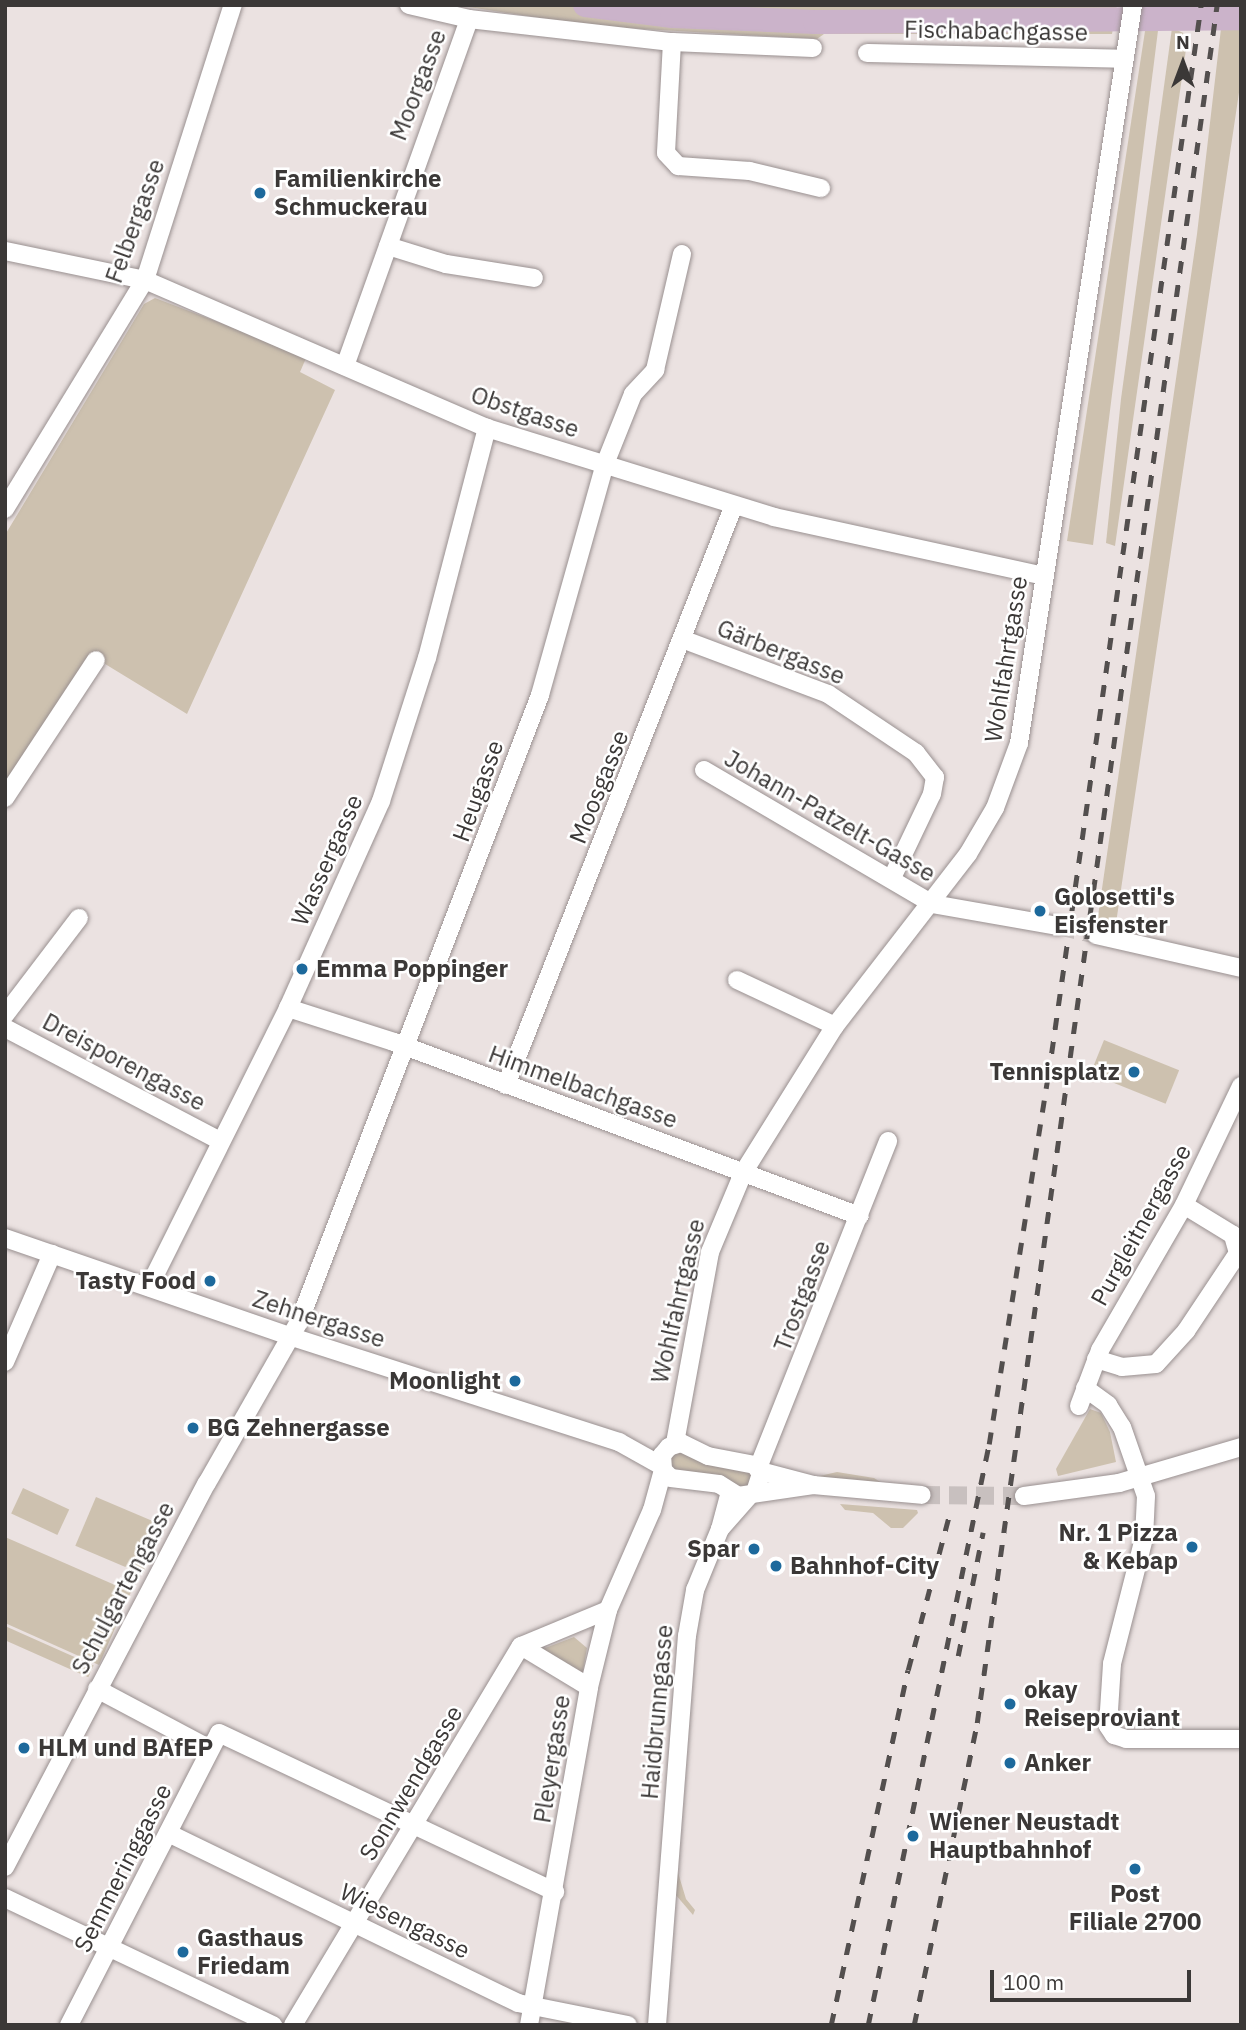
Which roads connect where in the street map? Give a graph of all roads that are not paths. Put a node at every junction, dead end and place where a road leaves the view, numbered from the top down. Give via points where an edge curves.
1 (233, 5) edge
2 (409, 5) edge
3 (1133, 5) edge
4 (469, 19) junction
5 (672, 42) junction
6 (813, 48) dead end
7 (867, 52) dead end
8 (1124, 59) junction
9 (821, 188) dead end
10 (388, 246) junction
11 (5, 251) edge
12 (682, 254) dead end
13 (534, 278) dead end
14 (145, 280) junction
15 (345, 366) junction
16 (487, 428) junction
17 (606, 464) junction
18 (734, 505) junction
19 (5, 509) edge
20 (1045, 576) junction
21 (682, 639) junction
22 (96, 660) dead end
23 (704, 770) dead end
24 (5, 798) edge
25 (892, 878) junction
26 (932, 904) junction
27 (79, 918) dead end
28 (1058, 926) tunnel mouth
29 (1096, 935) tunnel mouth
30 (1241, 968) edge
31 (737, 979) dead end
32 (288, 1008) junction
33 (5, 1015) edge
34 (835, 1026) junction
35 (5, 1028) edge
36 (408, 1048) junction
37 (506, 1085) junction
38 (1241, 1086) edge
39 (220, 1140) junction
40 (888, 1141) dead end
41 (743, 1173) junction
42 (1184, 1205) junction
43 (860, 1216) junction
44 (5, 1238) edge
45 (52, 1254) junction
46 (149, 1287) junction
47 (289, 1336) junction
48 (1096, 1359) junction
49 (5, 1362) edge
50 (1085, 1388) junction
51 (1079, 1406) dead end
52 (619, 1442) junction
53 (672, 1445) junction
54 (1241, 1447) edge
55 (759, 1469) junction
56 (667, 1472) junction
57 (1140, 1478) junction
58 (813, 1485) junction
59 (730, 1491) junction
60 (752, 1494) junction
61 (922, 1495) tunnel mouth
62 (1024, 1496) tunnel mouth
63 (720, 1529) junction
64 (608, 1610) junction
65 (521, 1646) junction
66 (589, 1687) junction
67 (97, 1689) junction
68 (1241, 1738) edge
69 (210, 1749) junction
70 (414, 1826) junction
71 (168, 1833) junction
72 (5, 1867) edge
73 (555, 1892) junction
74 (5, 1898) edge
75 (354, 1923) junction
76 (111, 1948) junction
77 (531, 2016) edge
78 (69, 2025) edge
79 (273, 2025) edge
80 (293, 2025) edge
81 (628, 2025) edge
82 (657, 2025) edge

1 - 14 street, Felbergasse
2 - 4 street
3 - 8 street, Wohlfahrtgasse
4 - 5 street
4 - 10 street, Moorgasse
5 - 6 street
5 - 9 street via 666,153 678,166 750,171
7 - 8 street, Fischabachgasse
8 - 20 street, Wohlfahrtgasse
10 - 13 street via 446,264
10 - 15 street, Moorgasse
11 - 14 street, Obstgasse
12 - 17 street, Heugasse via 655,370 633,394
14 - 15 street, Obstgasse
14 - 19 street, Felbergasse
15 - 16 street, Obstgasse
16 - 17 street, Obstgasse
16 - 32 street, Wassergasse via 427,658 381,802
17 - 18 street, Obstgasse
17 - 36 street, Heugasse via 540,695
18 - 20 street, Obstgasse
18 - 21 street, Moosgasse
20 - 26 street, Wohlfahrtgasse via 1028,705 1007,780 968,854
21 - 25 street, Gärbergasse via 828,694 916,753 935,777 932,794
21 - 37 street, Moosgasse
22 - 24 street
23 - 25 street, Johann-Patzelt-Gasse
25 - 26 street, Johann-Patzelt-Gasse
26 - 28 street
26 - 34 street, Wohlfahrtgasse
27 - 33 street
29 - 30 street
31 - 34 street
32 - 36 street, Himmelbachgasse
32 - 39 street, Wassergasse
34 - 41 street, Wohlfahrtgasse
35 - 39 street, Dreisporengasse
36 - 37 street, Himmelbachgasse
36 - 47 street, Heugasse via 299,1322
37 - 41 street, Himmelbachgasse
38 - 42 street, Purgleitnergasse
39 - 46 street, Wassergasse
40 - 43 street, Trostgasse
41 - 43 street, Himmelbachgasse
41 - 53 street, Wohlfahrtgasse via 710,1252
42 - 48 street, Purgleitnergasse
42 - 48 street via 1233,1235 1238,1253 1178,1342 1156,1364 1122,1367
43 - 55 street, Trostgasse
44 - 45 street, Zehnergasse
45 - 46 street, Zehnergasse
45 - 49 street
46 - 47 street, Zehnergasse
47 - 52 street, Zehnergasse
47 - 67 street, Schulgartengasse
48 - 50 street, Purgleitnergasse
50 - 51 street, Purgleitnergasse
50 - 57 street via 1108,1405 1122,1427
52 - 53 street, Zehnergasse
52 - 56 street, Zehnergasse
53 - 55 street, Zehnergasse
53 - 56 street, Wohlfahrtgasse
54 - 57 street
55 - 58 street
55 - 60 street, Trostgasse
56 - 59 street
56 - 64 street, Pleyergasse
57 - 62 street
57 - 68 street via 1146,1496 1144,1538 1119,1624 1109,1684 1108,1726 1114,1735 1126,1739
58 - 60 street
58 - 61 street
59 - 60 street
59 - 63 street, Haidbrunngasse
60 - 63 street, Haidbrunngasse
63 - 82 street, Haidbrunngasse via 695,1590 687,1636
64 - 65 street
64 - 66 street, Pleyergasse
65 - 66 street
65 - 70 street, Sonnwendgasse
66 - 73 street, Pleyergasse
67 - 69 street
67 - 72 street, Schulgartengasse
69 - 70 street, Semmeringgasse via 219,1733
69 - 71 street, Semmeringgasse
70 - 73 street
70 - 75 street, Sonnwendgasse
71 - 75 street, Wiesengasse
71 - 76 street, Semmeringgasse
73 - 77 street, Pleyergasse
74 - 76 street
75 - 77 street, Wiesengasse
75 - 80 street, Sonnwendgasse
76 - 78 street, Semmeringgasse
76 - 79 street
77 - 81 street, Wiesengasse

